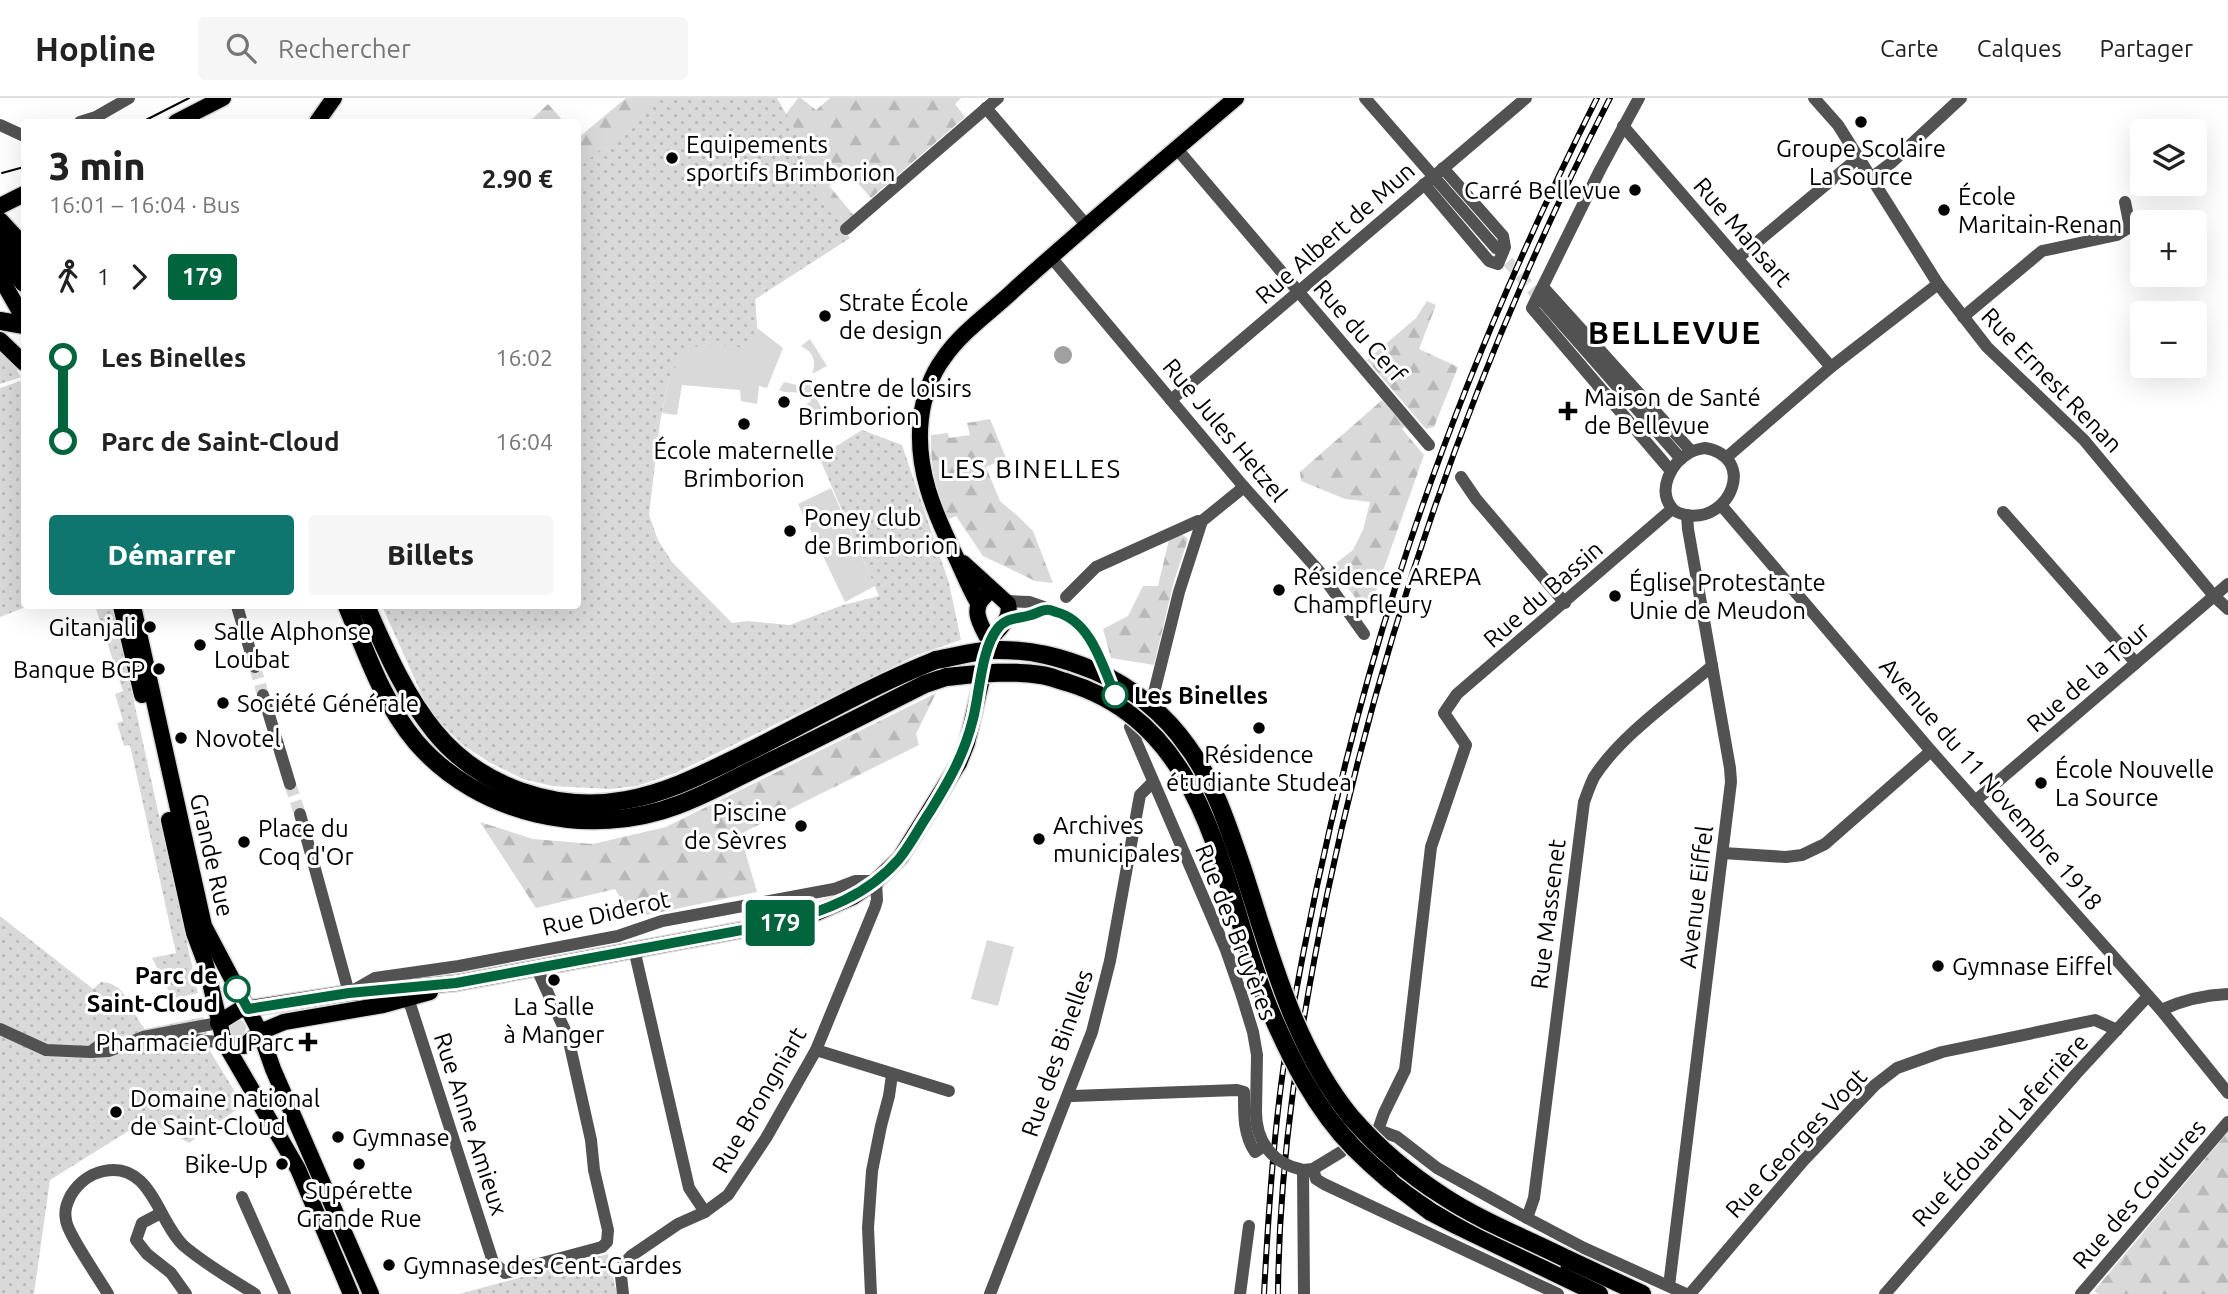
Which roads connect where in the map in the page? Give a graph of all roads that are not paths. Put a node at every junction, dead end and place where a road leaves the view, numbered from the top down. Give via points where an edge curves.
1 (129, 98) edge
2 (223, 98) edge
3 (334, 98) edge
4 (998, 98) edge
5 (1236, 98) edge
6 (1365, 98) edge
7 (1525, 98) edge
8 (1639, 98) edge
9 (1814, 98) edge
10 (1961, 98) edge
11 (986, 108) junction
12 (89, 119) edge
13 (182, 119) edge
14 (319, 119) edge
15 (0, 125) edge
16 (1623, 126) junction
17 (21, 135) edge
18 (1177, 149) junction
19 (1858, 158) junction
20 (1434, 176) junction
21 (1871, 178) junction
22 (21, 195) edge
23 (2125, 202) dead end
24 (2, 204) edge
25 (0, 220) edge
26 (0, 226) edge
27 (1088, 226) junction
28 (846, 229) dead end
29 (21, 243) edge
30 (1496, 248) tunnel mouth
31 (1050, 256) junction
32 (0, 257) edge
33 (1738, 258) junction
34 (21, 260) edge
35 (0, 277) edge
36 (21, 280) edge
37 (1938, 284) junction
38 (1543, 287) junction
39 (1298, 292) junction
40 (1538, 305) junction
41 (21, 314) edge
42 (1964, 317) junction
43 (0, 321) edge
44 (21, 325) edge
45 (0, 340) edge
46 (21, 344) edge
47 (21, 360) edge
48 (1831, 367) junction
49 (1171, 400) junction
50 (1429, 444) dead end
51 (1686, 455) junction
52 (1727, 457) junction
53 (1671, 471) junction
54 (1461, 477) dead end
55 (1244, 487) junction
56 (1721, 505) junction
57 (1672, 509) junction
58 (2003, 512) dead end
59 (1688, 515) junction
60 (1202, 521) junction
61 (956, 556) junction
62 (2228, 584) edge
63 (2214, 596) junction
64 (1066, 597) dead end
65 (1002, 598) junction
66 (978, 603) junction
67 (1565, 603) junction
68 (125, 609) edge
69 (238, 609) edge
70 (348, 609) edge
71 (367, 609) edge
72 (2228, 609) edge
73 (1045, 610) junction
74 (1004, 623) junction
75 (1364, 634) dead end
76 (1098, 658) dead end
77 (2136, 663) junction
78 (1712, 666) junction
79 (255, 667) tunnel mouth
80 (981, 683) dead end
81 (263, 695) tunnel mouth
82 (1129, 727) dead end
83 (1140, 751) junction
84 (1931, 751) junction
85 (1153, 782) junction
86 (290, 784) tunnel mouth
87 (1975, 801) junction
88 (300, 814) tunnel mouth
89 (1723, 853) junction
90 (876, 881) junction
91 (634, 949) junction
92 (536, 967) junction
93 (456, 983) junction
94 (349, 993) junction
95 (2228, 995) edge
96 (2148, 996) junction
97 (407, 1000) junction
98 (370, 1008) junction
99 (248, 1009) junction
100 (2161, 1010) junction
101 (339, 1011) junction
102 (218, 1023) junction
103 (0, 1029) edge
104 (2117, 1030) junction
105 (260, 1032) junction
106 (166, 1034) junction
107 (224, 1042) junction
108 (816, 1050) junction
109 (892, 1075) junction
110 (949, 1091) dead end
111 (2228, 1093) edge
112 (1068, 1095) junction
113 (2228, 1122) edge
114 (1265, 1146) junction
115 (1341, 1152) dead end
116 (1308, 1170) junction
117 (242, 1197) dead end
118 (705, 1212) junction
119 (161, 1213) junction
120 (1527, 1218) junction
121 (1249, 1226) dead end
122 (1668, 1286) junction
123 (108, 1294) edge
124 (186, 1294) edge
125 (255, 1294) edge
126 (285, 1294) edge
127 (351, 1294) edge
128 (371, 1294) edge
129 (623, 1294) edge
130 (871, 1294) edge
131 (990, 1294) edge
132 (1240, 1294) edge
133 (1304, 1294) edge
134 (1558, 1294) edge
135 (1599, 1294) edge
136 (1642, 1294) edge
137 (1688, 1294) edge
138 (1885, 1294) edge
139 (2081, 1294) edge

1 - 12 street
2 - 13 main road
3 - 14 main road
4 - 11 street
5 - 18 main road
6 - 20 street
7 - 20 street, Rue Albert de Mun
8 - 16 street
9 - 19 street, Rue Ernest Renan
10 - 21 street
11 - 27 street
11 - 28 street
15 - 17 street
16 - 33 street, Rue Mansart
16 - 38 street
18 - 27 main road
18 - 39 street, Rue du Cerf
19 - 21 street, Rue Ernest Renan
19 - 33 street
20 - 20 street via 1489,261 1498,264 1506,247 1503,236
20 - 30 street
20 - 39 street, Rue Albert de Mun
21 - 37 street, Rue Ernest Renan
22 - 24 main road
23 - 42 street via 2130,227 2117,235 2042,251
25 - 29 main road
26 - 34 highway via 6,243
27 - 31 main road
31 - 49 street, Rue Jules Hetzel
31 - 61 main road via 961,337 942,360 929,388 920,438 927,488
32 - 36 highway
33 - 48 street, Rue Mansart
35 - 41 main road
37 - 42 street, Rue Ernest Renan
37 - 48 street
38 - 40 street
38 - 51 street
39 - 49 street, Rue Albert de Mun
39 - 50 street, Rue du Cerf
40 - 51 street
40 - 53 street
42 - 63 street, Rue Ernest Renan via 1987,347 2084,440
43 - 44 highway
45 - 46 main road
45 - 47 main road
48 - 52 street
49 - 55 street, Rue Jules Hetzel
51 - 52 street via 1705,448
51 - 53 street
52 - 56 street via 1734,473 1731,492
53 - 57 street via 1666,497
54 - 67 street
55 - 60 street
55 - 75 street, Rue Jules Hetzel via 1320,571
56 - 59 street via 1710,513
56 - 84 street, Avenue du 11 Novembre 1918
57 - 59 street
57 - 67 street, Rue du Bassin
58 - 77 street
59 - 78 street, Avenue Eiffel
60 - 64 street via 1096,567
60 - 83 street via 1176,604
61 - 65 main road
61 - 66 main road
62 - 63 street, Rue de la Tour
63 - 72 street, Rue Ernest Renan
63 - 77 street, Rue de la Tour
65 - 66 main road via 985,597
65 - 73 street
65 - 74 main road via 1010,612
66 - 74 main road via 976,611 989,641
67 - 120 street, Rue du Bassin via 1457,694 1444,713 1466,745 1431,847 1405,1070 1378,1130 1397,1137 1437,1168
68 - 99 main road, Grande Rue via 204,926
68 - 102 main road, Grande Rue via 194,933
69 - 79 street
70 - 135 highway, bridge via 390,703 416,741 442,767 504,804 581,821 631,817 677,806 946,677 1041,675 1111,701 1139,720 1172,756 1191,788 1212,834 1269,1007 1289,1052 1313,1096 1353,1147 1431,1212
71 - 136 highway, bridge via 408,694 457,755 513,790 579,804 626,801 680,785 936,660 991,650 1025,651 1063,658 1118,681 1188,746 1208,778 1298,1028 1351,1116 1385,1152 1442,1196
73 - 74 street
73 - 76 street via 1075,613
77 - 87 street, Rue de la Tour
78 - 89 street, Avenue Eiffel via 1731,782
78 - 120 street, Rue Massenet via 1626,740 1592,780 1584,802 1534,1198
80 - 90 main road via 960,763 900,858
81 - 86 street
82 - 83 street, Rue des Bruyères
83 - 85 street, Rue des Bruyères
84 - 87 street, Avenue du 11 Novembre 1918
84 - 89 street via 1825,844 1786,857
85 - 112 street, Rue des Binelles via 1140,795 1110,961
85 - 114 street, Rue des Bruyères, bridge via 1226,950 1253,1032 1255,1112
87 - 96 street, Avenue du 11 Novembre 1918
88 - 94 street
89 - 122 street, Avenue Eiffel
90 - 91 main road via 814,914
90 - 94 street, Rue Diderot via 855,881 834,889 662,921 618,936 375,978
90 - 108 street, Rue Brongniart via 875,907
91 - 92 main road
91 - 118 street via 689,1188
92 - 93 main road
92 - 97 street, Rue Anne Amieux via 568,1037 607,1242 505,1273 493,1262
93 - 94 main road
93 - 97 main road
94 - 98 street
94 - 99 main road
94 - 101 main road
95 - 100 street via 2209,995
96 - 100 street, Avenue du 11 Novembre 1918
96 - 104 street, Rue Édouard Laferrière
97 - 98 main road
98 - 101 main road
99 - 102 main road
99 - 105 main road, Grande Rue
100 - 111 street, Avenue du 11 Novembre 1918
101 - 105 main road
102 - 106 street
102 - 107 main road, Grande Rue
103 - 106 street via 46,1050 91,1052 111,1043
104 - 137 street, Rue Georges Vogt via 2095,1020 1942,1052 1897,1068 1811,1153
104 - 138 street, Rue Édouard Laferrière
105 - 107 main road via 244,1046
105 - 128 main road, Grande Rue
106 - 107 street
107 - 127 main road, Grande Rue via 298,1169
108 - 109 street
108 - 118 street, Rue Brongniart via 728,1195
109 - 110 street
109 - 130 street via 872,1171 868,1228
112 - 114 street via 1237,1090 1244,1092 1249,1144 1255,1152
112 - 131 street, Rue des Binelles
113 - 139 street, Rue des Coutures
114 - 116 street, bridge via 1283,1164
115 - 116 street
116 - 133 street
116 - 134 street via 1324,1184
117 - 126 street
118 - 129 street, Rue Brongniart via 631,1256 623,1265
119 - 123 street via 148,1188 134,1176 114,1169 92,1174 76,1187 66,1206 65,1223
119 - 124 street via 142,1223 136,1240
119 - 125 street via 183,1245
120 - 122 street
121 - 132 street
122 - 137 street

